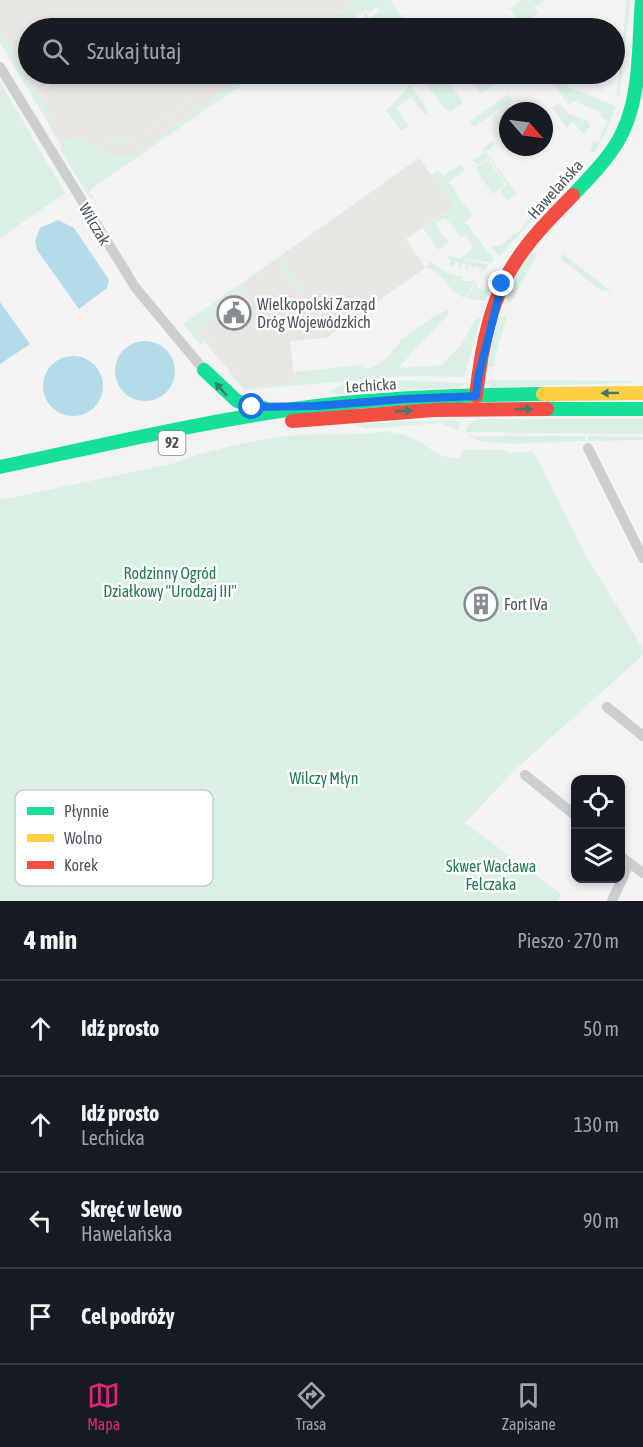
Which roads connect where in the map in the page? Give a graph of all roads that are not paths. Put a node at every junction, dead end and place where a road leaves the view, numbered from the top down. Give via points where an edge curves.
1 (642, 0) edge
2 (0, 67) edge
3 (204, 370) joint
4 (643, 393) edge
5 (476, 396) junction
6 (316, 406) junction
7 (643, 409) edge
8 (588, 448) dead end
9 (0, 467) edge
10 (0, 478) edge
11 (643, 558) edge
12 (607, 707) dead end
13 (643, 736) edge
14 (525, 775) dead end
15 (571, 812) edge
16 (625, 860) edge
17 (643, 873) edge
18 (618, 883) edge
19 (612, 901) edge

1 - 5 main road, Hawelańska via 633,94 624,128 604,159 507,273 496,302
2 - 3 street, Wilczak via 126,274
6 -> 3 main road via 245,406 230,398
4 -> 5 main road, Lechicka / 92
5 - 6 main road, Lechicka / 92
6 - 9 main road, Lechicka / 92
10 -> 7 main road, Lechicka / 92 via 245,428 345,415 434,410
8 - 11 street
12 - 13 street
14 - 15 street
16 - 17 street
18 - 19 street

